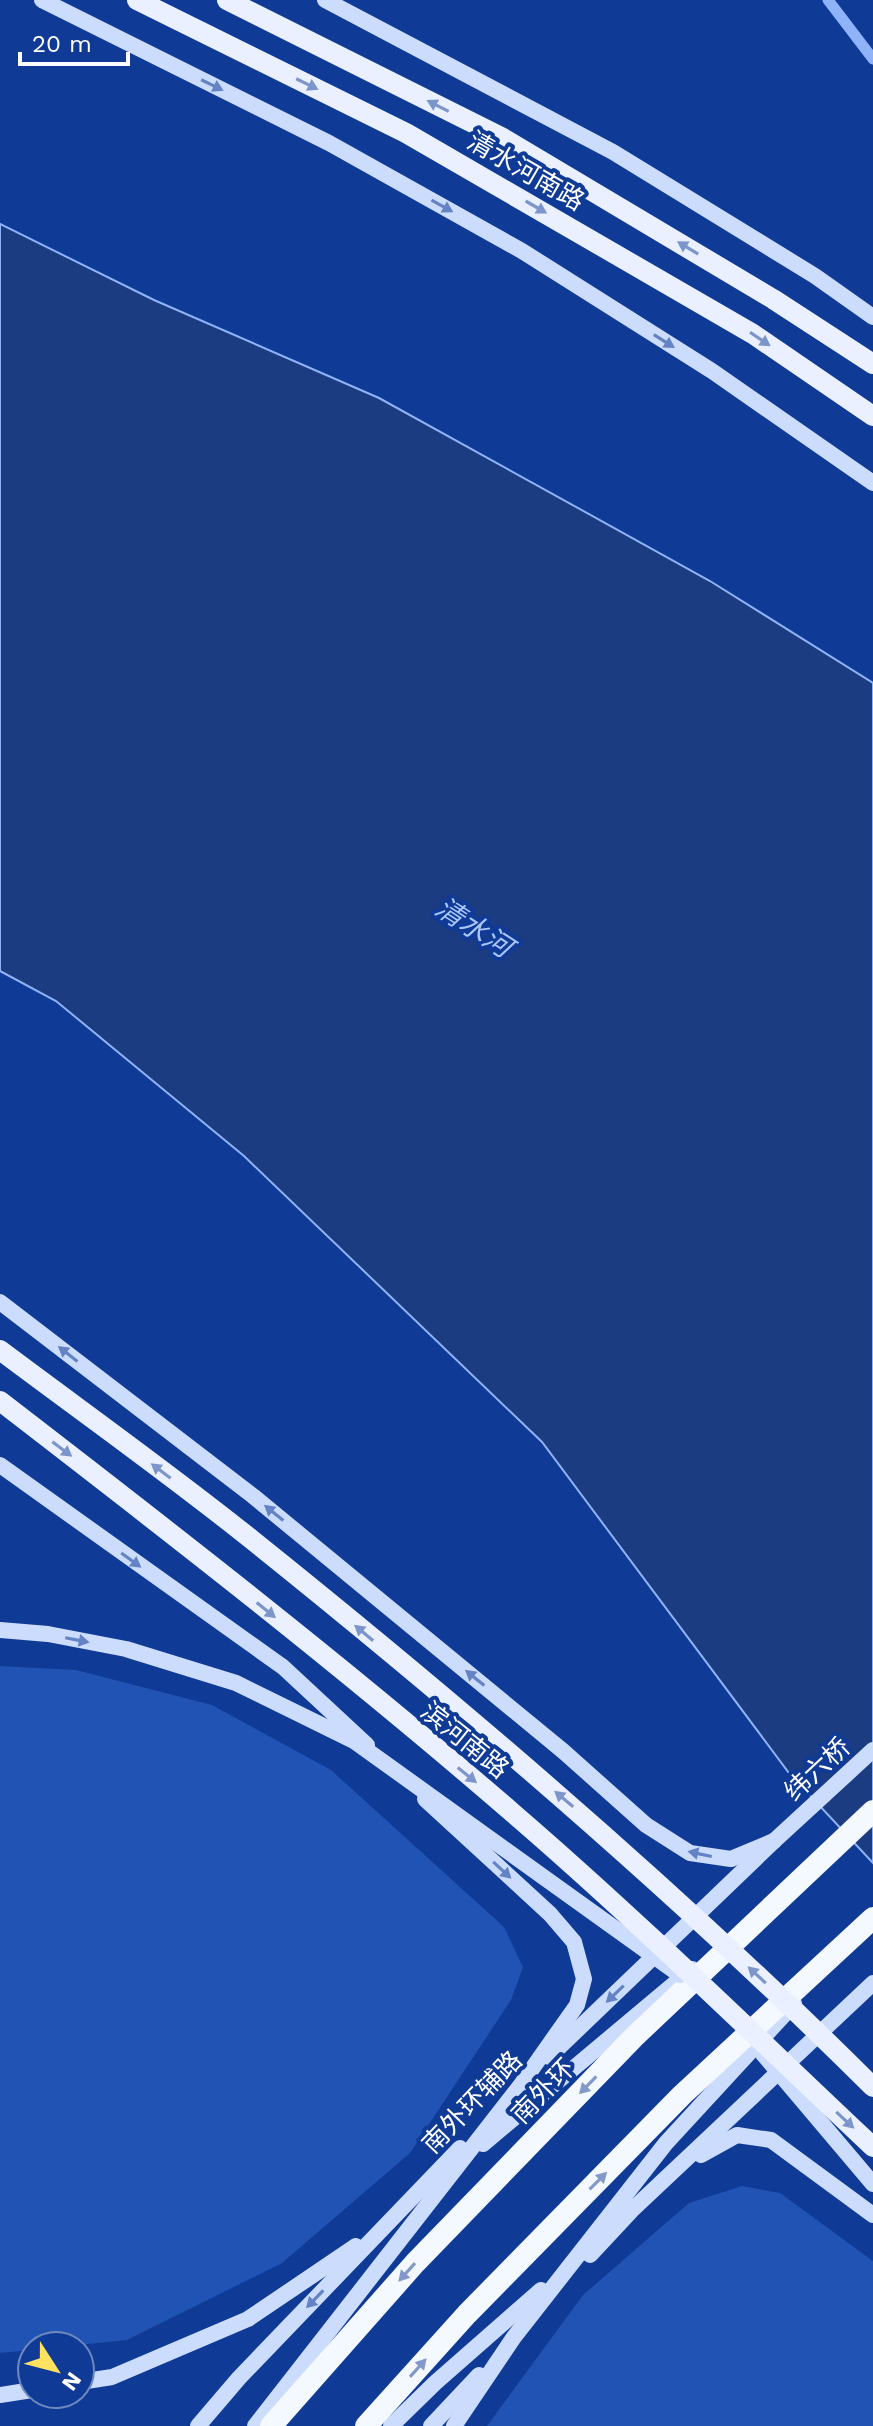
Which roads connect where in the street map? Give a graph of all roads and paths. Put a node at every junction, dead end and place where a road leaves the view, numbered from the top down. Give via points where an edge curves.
1 (42, 0) edge
2 (137, 0) edge
3 (227, 0) edge
4 (325, 0) edge
5 (873, 317) edge
6 (873, 364) edge
7 (873, 416) edge
8 (873, 483) edge
9 (0, 1302) edge
10 (0, 1350) edge
11 (0, 1401) edge
12 (0, 1465) edge
13 (0, 1630) edge
14 (873, 1750) edge
15 (873, 1811) edge
16 (792, 1824) joint
17 (774, 1841) junction
18 (826, 1856) junction
19 (873, 1918) edge
20 (873, 1983) edge
21 (721, 2004) junction
22 (520, 2086) junction
23 (873, 2087) edge
24 (873, 2147) edge
25 (458, 2165) junction
26 (678, 2167) junction
27 (873, 2184) edge
28 (632, 2210) junction
29 (873, 2215) edge
30 (382, 2229) junction
31 (572, 2263) junction
32 (514, 2337) junction
33 (96, 2380) edge
34 (198, 2426) edge
35 (255, 2426) edge
36 (271, 2426) edge
37 (366, 2426) edge
38 (391, 2426) edge
39 (431, 2426) edge
40 (454, 2426) edge

1 -> 8 main road via 329,143 522,251 712,371
2 -> 7 main road, 清水河南路 via 406,133 753,334
6 -> 3 main road, 清水河南路 via 503,138
4 - 5 main road via 613,152
17 -> 9 main road via 731,1859 690,1853 646,1825 253,1496
23 -> 10 main road, 滨河南路, bridge via 594,1824 250,1538
11 -> 21 main road, 滨河南路, bridge via 183,1541 502,1803
12 -> 22 main road via 283,1667 574,1942 584,1979 577,2005
13 -> 21 main road, bridge via 126,1649 222,1679 354,1741
14 - 16 main road, 纬六桥
15 - 18 highway, 南外环
16 - 17 main road, 南外环辅路
17 -> 22 main road, 南外环辅路
18 - 25 main road
18 -> 36 highway, 南外环 via 623,2048 415,2263
19 - 31 main road via 666,2143
37 -> 19 highway via 467,2314 682,2095
20 - 26 main road
21 -> 24 main road, 滨河南路, bridge
21 - 27 main road, bridge
22 - 25 main road
22 - 30 main road, 南外环辅路
25 - 30 main road
25 - 35 main road
26 - 28 main road
26 - 29 main road via 737,2135 771,2140
28 - 31 main road
28 - 32 main road
30 - 33 main road via 248,2319
30 -> 34 main road, 南外环辅路
31 - 32 main road
31 - 38 main road
32 - 39 main road
32 - 40 main road

